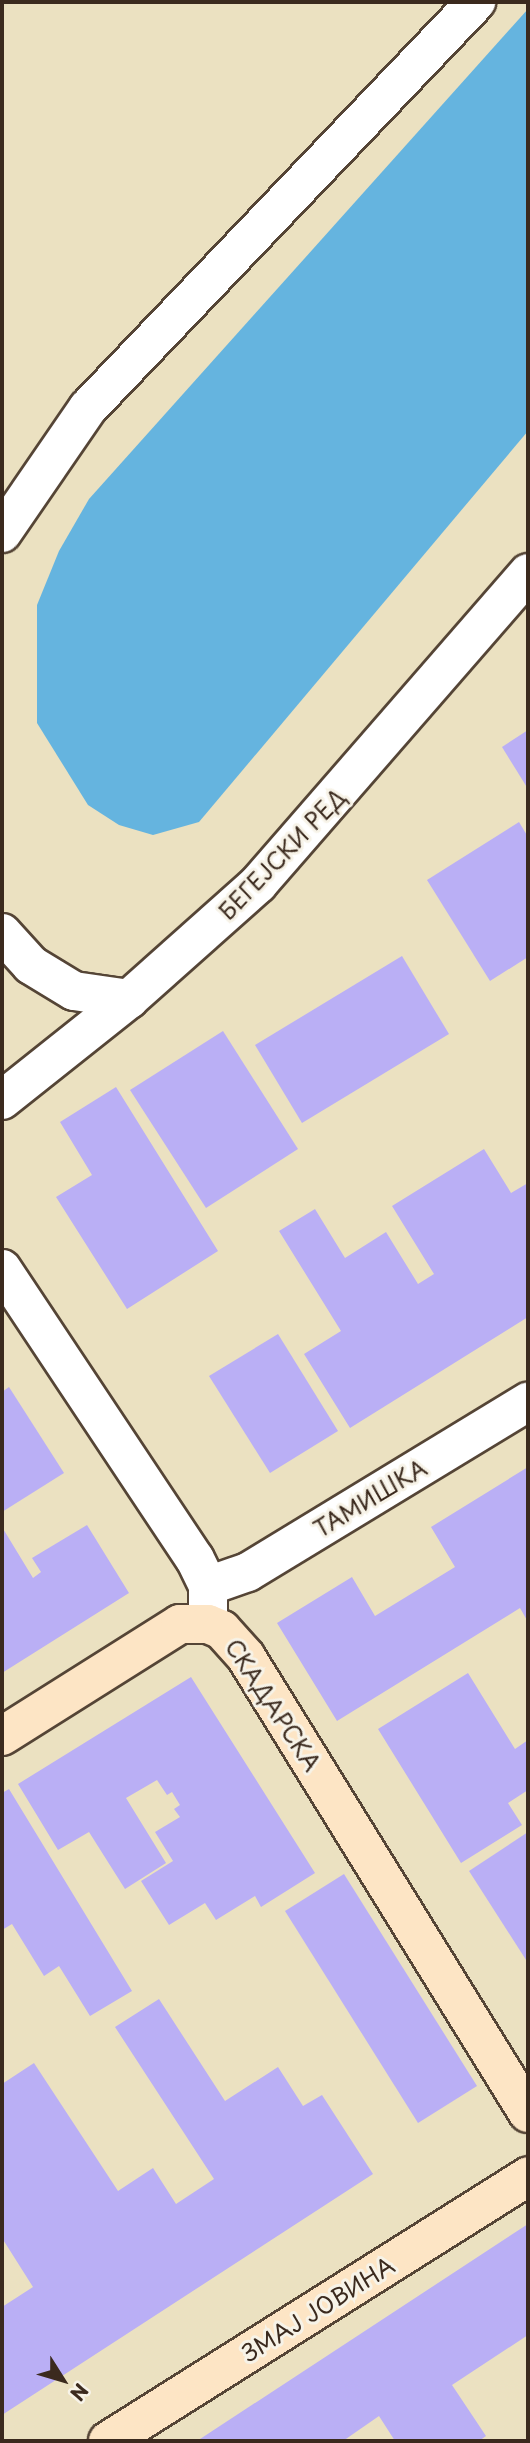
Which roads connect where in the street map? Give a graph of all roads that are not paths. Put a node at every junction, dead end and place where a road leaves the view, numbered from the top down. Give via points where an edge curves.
1 (476, 2) edge
2 (2, 533) edge
3 (528, 573) edge
4 (2, 933) edge
5 (129, 999) junction
6 (2, 1100) edge
7 (2, 1269) edge
8 (528, 1402) edge
9 (208, 1586) junction
10 (208, 1624) junction
11 (2, 1736) edge
12 (528, 2113) edge
13 (528, 2176) edge
14 (108, 2441) edge

1 - 2 street via 88,408
3 - 5 street, БЕГЕЈСКИ РЕД via 258,884
4 - 5 street via 31,965 74,991
5 - 6 street, БЕГЕЈСКИ РЕД
7 - 9 street, СКАДАРСКА via 195,1559
8 - 9 street, ТАМИШКА via 248,1572
9 - 10 street, СКАДАРСКА
10 - 11 street via 180,1624 164,1632
10 - 12 street, СКАДАРСКА via 222,1630 246,1657
13 - 14 street, ЗМАЈ ЈОВИНА

